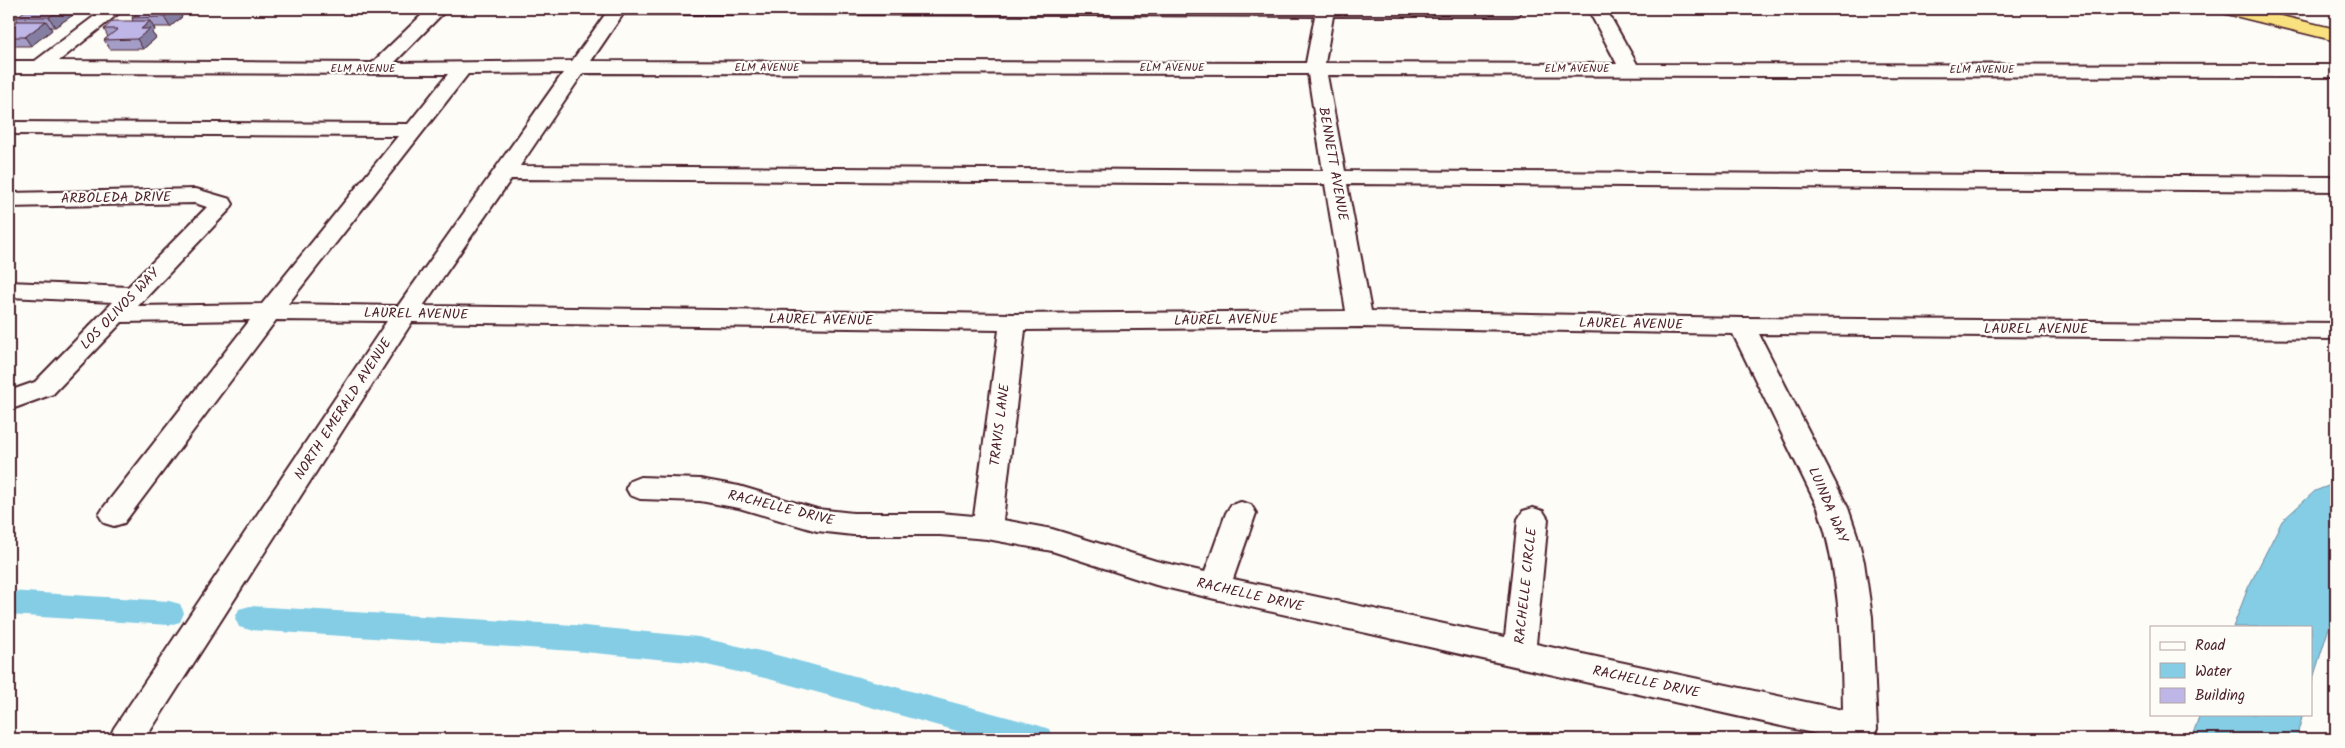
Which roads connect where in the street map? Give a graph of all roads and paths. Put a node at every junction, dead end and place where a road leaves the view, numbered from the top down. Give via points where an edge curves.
1 (115, 9) edge
2 (438, 9) edge
3 (618, 9) edge
4 (735, 9) edge
5 (800, 9) edge
6 (1597, 9) edge
7 (2230, 9) edge
8 (2296, 9) edge
9 (1325, 10) edge
10 (1512, 10) dead end
11 (2336, 18) edge
12 (2336, 35) edge
13 (9, 67) edge
14 (579, 67) junction
15 (40, 68) junction
16 (463, 68) junction
17 (1316, 68) junction
18 (1630, 69) junction
19 (377, 70) junction
20 (2336, 71) edge
21 (9, 128) edge
22 (412, 130) junction
23 (505, 172) junction
24 (1336, 179) junction
25 (2336, 184) edge
26 (9, 200) edge
27 (222, 204) joint
28 (9, 289) edge
29 (134, 295) junction
30 (269, 312) junction
31 (116, 314) junction
32 (405, 314) junction
33 (1360, 319) junction
34 (1013, 322) junction
35 (1742, 326) junction
36 (2336, 331) edge
37 (9, 401) edge
38 (640, 488) dead end
39 (1241, 513) dead end
40 (114, 515) dead end
41 (1533, 519) dead end
42 (987, 528) junction
43 (1215, 587) junction
44 (1520, 654) junction
45 (1860, 729) joint
46 (126, 739) edge

1 - 15 street
2 - 19 street
3 - 4 street
3 - 14 street, NORTH EMERALD AVENUE
5 - 9 street
6 - 18 street
7 - 12 highway
8 - 11 highway
9 - 10 street
9 - 17 street, BENNETT AVENUE via 1315,53
13 - 15 street, ELM AVENUE
14 - 16 street, ELM AVENUE
14 - 17 street, ELM AVENUE
14 - 23 street, NORTH EMERALD AVENUE
15 - 19 street, ELM AVENUE
16 - 19 street, ELM AVENUE
16 - 22 street
17 - 18 street, ELM AVENUE
17 - 24 street, BENNETT AVENUE
18 - 20 street, ELM AVENUE
21 - 22 lane
22 - 30 street
23 - 24 street
23 - 32 street, NORTH EMERALD AVENUE
24 - 25 street
24 - 33 street, BENNETT AVENUE
26 - 27 street, ARBOLEDA DRIVE via 196,196
27 - 29 street, LOS OLIVOS WAY
28 - 29 street
29 - 31 street, LOS OLIVOS WAY
30 - 31 street, LAUREL AVENUE
30 - 32 street, LAUREL AVENUE
30 - 40 street
31 - 37 street, LOS OLIVOS WAY via 44,388
32 - 34 street, LAUREL AVENUE
32 - 46 street, NORTH EMERALD AVENUE
33 - 34 street, LAUREL AVENUE
33 - 35 street, LAUREL AVENUE
34 - 42 street, TRAVIS LANE
35 - 36 street, LAUREL AVENUE
35 - 45 street, LUINDA WAY via 1844,536 1857,638
38 - 42 street, RACHELLE DRIVE via 700,490 739,497 817,520
39 - 43 street
41 - 44 street, RACHELLE CIRCLE
42 - 43 street, RACHELLE DRIVE via 1052,540 1156,573
43 - 44 street, RACHELLE DRIVE
44 - 45 street, RACHELLE DRIVE

